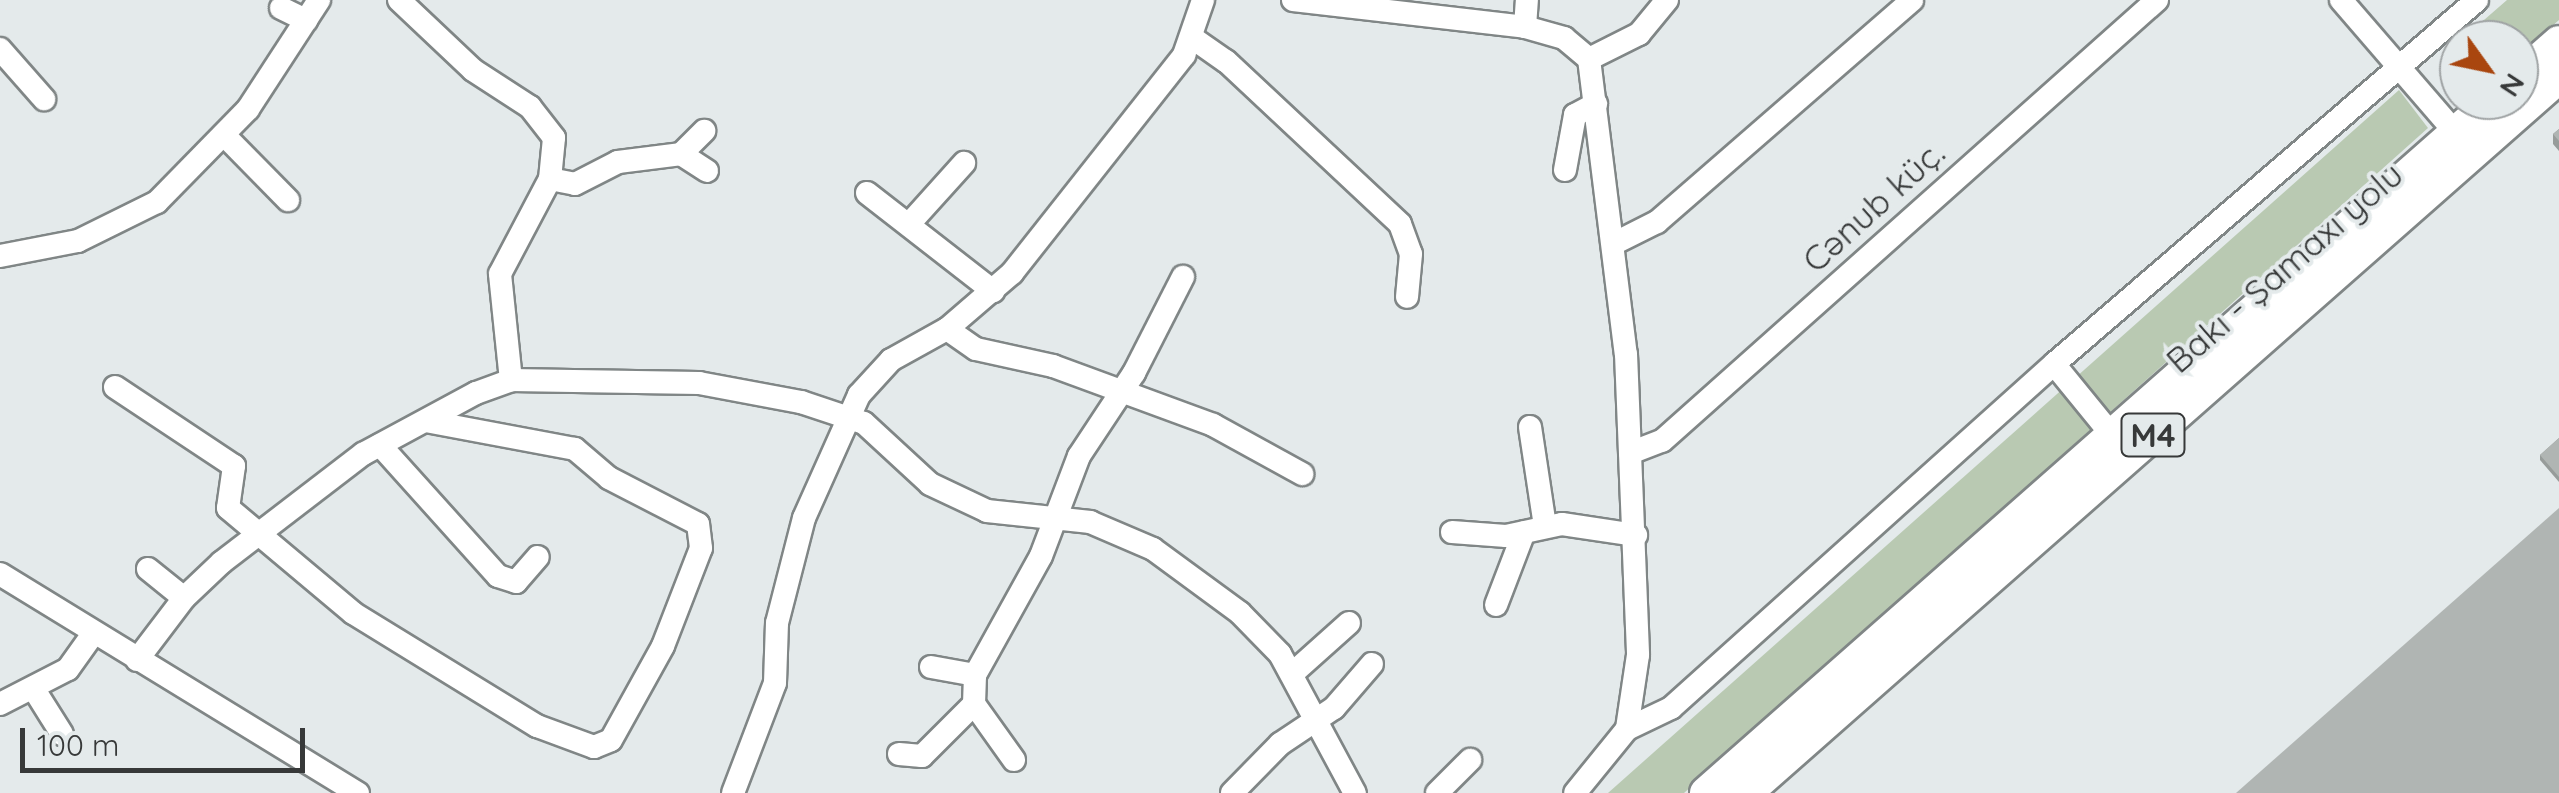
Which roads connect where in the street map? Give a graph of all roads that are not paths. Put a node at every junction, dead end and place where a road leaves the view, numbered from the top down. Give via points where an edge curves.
1 (399, 0) edge
2 (1203, 0) edge
3 (1293, 0) edge
4 (1527, 0) edge
5 (1668, 0) edge
6 (1912, 0) edge
7 (2157, 0) edge
8 (2342, 0) edge
9 (2477, 0) edge
10 (1372, 5) edge
11 (281, 8) dead end
12 (313, 10) edge
13 (1525, 27) junction
14 (1194, 39) junction
15 (2559, 42) edge
16 (0, 48) edge
17 (1588, 59) junction
18 (2539, 60) edge
19 (2400, 69) junction
20 (2559, 77) edge
21 (44, 99) dead end
22 (1596, 104) junction
23 (2471, 120) edge
24 (704, 132) dead end
25 (2456, 133) junction
26 (226, 136) junction
27 (681, 154) junction
28 (964, 163) dead end
29 (1565, 170) dead end
30 (707, 171) dead end
31 (550, 180) junction
32 (868, 194) dead end
33 (288, 200) dead end
34 (910, 223) junction
35 (1614, 242) junction
36 (0, 256) edge
37 (1183, 276) dead end
38 (993, 290) junction
39 (1407, 297) dead end
40 (946, 330) junction
41 (2054, 364) junction
42 (511, 380) junction
43 (115, 386) dead end
44 (1123, 392) junction
45 (848, 416) junction
46 (426, 421) junction
47 (1530, 427) dead end
48 (2111, 434) junction
49 (380, 445) junction
50 (1630, 454) junction
51 (1302, 474) dead end
52 (1052, 521) junction
53 (1534, 529) junction
54 (1452, 532) dead end
55 (1636, 535) junction
56 (260, 536) junction
57 (538, 557) dead end
58 (148, 569) dead end
59 (0, 574) edge
60 (184, 598) junction
61 (1496, 605) dead end
62 (1349, 623) dead end
63 (94, 634) junction
64 (137, 660) junction
65 (1372, 664) dead end
66 (932, 667) dead end
67 (1293, 673) junction
68 (975, 675) junction
69 (35, 691) junction
70 (0, 704) edge
71 (974, 704) junction
72 (1317, 721) junction
73 (1626, 729) junction
74 (62, 734) dead end
75 (899, 754) dead end
76 (1014, 760) dead end
77 (1470, 760) dead end
78 (320, 772) junction
79 (308, 793) edge
80 (358, 793) edge
81 (732, 793) edge
82 (1232, 793) edge
83 (1355, 793) edge
84 (1436, 793) edge
85 (1575, 793) edge
86 (1706, 793) edge
87 (1746, 793) edge

1 - 31 street via 473,70 548,125 555,154
2 - 14 street
3 - 10 street
4 - 13 street
5 - 17 street via 1639,34
6 - 35 street via 1657,222
7 - 50 street, Cənub küç. via 1662,442
8 - 19 street
9 - 19 street
10 - 13 street
11 - 12 street
12 - 26 street
13 - 17 street via 1564,38
14 - 38 street via 1066,210
14 - 39 street via 1226,61 1400,224 1411,254
15 - 18 highway
16 - 21 street
17 - 22 street
19 - 25 street
19 - 41 street
20 - 87 highway, Bakı - Şamaxı yolu / M4
22 - 29 street via 1575,115
22 - 35 street
23 - 25 highway, Bakı - Şamaxı yolu / M4
24 - 27 street via 686,142
25 - 48 highway, Bakı - Şamaxı yolu / M4
26 - 33 street
26 - 36 street via 135,217 78,242
27 - 30 street
27 - 31 street via 618,162 575,184
28 - 34 street
31 - 42 street via 500,274
32 - 34 street
34 - 38 street
35 - 50 street
37 - 44 street
38 - 40 street
40 - 44 street via 976,350 1053,366
40 - 45 street via 876,373
41 - 48 street
41 - 73 street via 1670,708
42 - 45 street via 699,383
42 - 46 street
43 - 56 street via 234,466 228,508
44 - 51 street via 1233,433
44 - 52 street via 1079,456
45 - 52 street via 877,432 911,470 962,501
45 - 81 street via 817,478 796,543 775,634 776,675
46 - 49 street
46 - 56 street via 575,449 610,478 698,524 701,548 662,646 611,740 594,747 537,726 353,612
47 - 53 street
48 - 86 highway, Bakı - Şamaxı yolu / M4
49 - 56 street
49 - 57 street via 498,576 516,582
50 - 55 street
52 - 67 street via 1103,525 1153,549 1240,613
52 - 68 street via 1033,572
53 - 54 street
53 - 55 street
53 - 61 street
55 - 73 street via 1638,654
56 - 60 street
58 - 60 street
59 - 63 street
60 - 64 street
62 - 67 street
63 - 64 street
63 - 69 street via 68,669
64 - 78 street
65 - 72 street
66 - 68 street
67 - 72 street
68 - 71 street
69 - 70 street
69 - 74 street
71 - 75 street via 922,756
71 - 76 street
72 - 82 street via 1280,744
72 - 83 street
73 - 85 street
77 - 84 street
78 - 79 street
78 - 80 street

